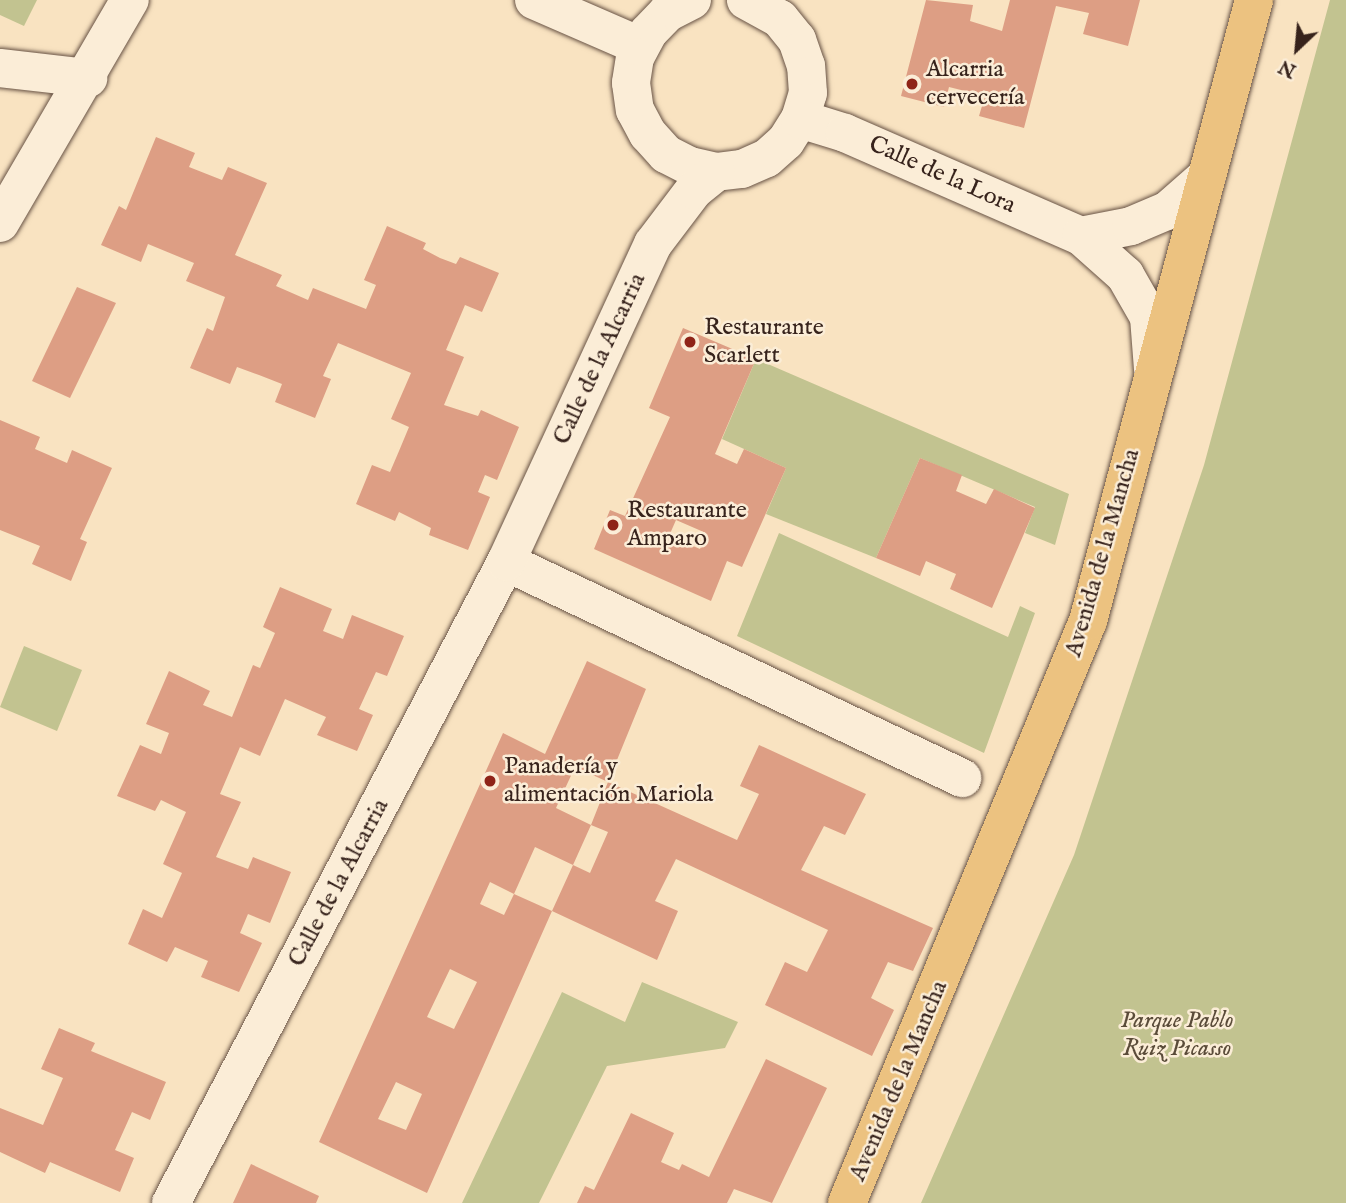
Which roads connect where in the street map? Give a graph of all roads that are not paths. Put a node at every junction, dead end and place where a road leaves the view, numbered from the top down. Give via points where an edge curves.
1 (130, 0) edge
2 (534, 0) edge
3 (692, 0) edge
4 (746, 0) edge
5 (1254, 0) edge
6 (640, 46) junction
7 (0, 68) edge
8 (88, 78) junction
9 (800, 119) junction
10 (716, 172) junction
11 (1207, 176) junction
12 (0, 223) edge
13 (1081, 236) junction
14 (1154, 376) junction
15 (506, 562) junction
16 (962, 778) dead end
17 (172, 1203) edge
18 (847, 1203) edge

1 - 8 street
2 - 6 street
3 - 6 street via 656,22
4 - 9 street via 780,19 802,53 808,93
5 - 11 main road, Avenida de la Mancha
6 - 10 street via 631,83 635,110 648,134 666,154
7 - 8 street
8 - 12 street
9 - 10 street via 786,141 767,158 742,169
9 - 13 street, Calle de la Lora via 845,133
10 - 15 street, Calle de la Alcarria via 687,198 653,244
11 - 13 street via 1167,211 1131,226
11 - 14 main road, Avenida de la Mancha
13 - 14 street, Calle de la Lora via 1125,275 1149,317
14 - 18 main road, Avenida de la Mancha via 1088,621 974,907
15 - 16 street
15 - 17 street, Calle de la Alcarria

